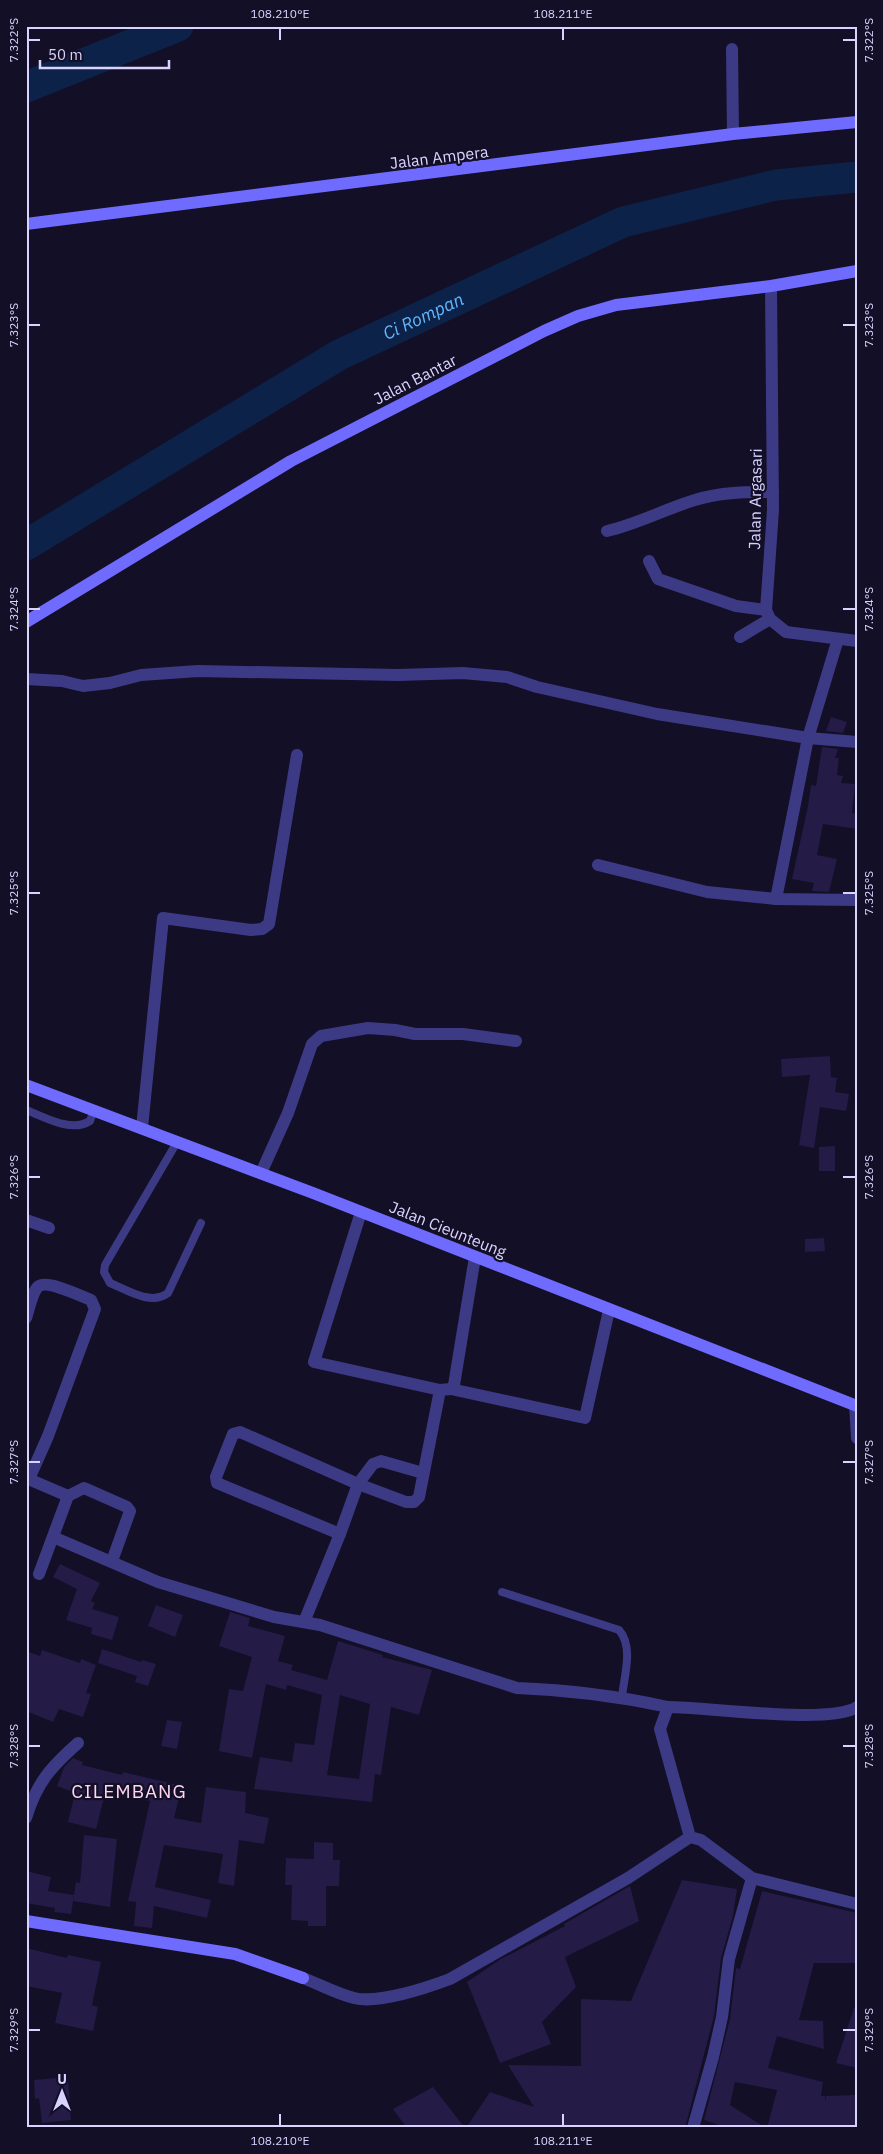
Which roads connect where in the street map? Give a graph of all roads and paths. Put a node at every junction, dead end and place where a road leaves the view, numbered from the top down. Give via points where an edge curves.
1 (732, 49) dead end
2 (857, 122) edge
3 (733, 134) junction
4 (26, 224) edge
5 (857, 271) edge
6 (770, 286) junction
7 (773, 492) junction
8 (607, 530) dead end
9 (649, 561) dead end
10 (768, 615) junction
11 (26, 622) edge
12 (740, 636) dead end
13 (838, 639) junction
14 (857, 641) edge
15 (26, 679) edge
16 (808, 738) junction
17 (857, 742) edge
18 (297, 755) dead end
19 (598, 865) dead end
20 (776, 899) junction
21 (857, 900) edge
22 (516, 1041) dead end
23 (26, 1085) edge
24 (26, 1110) edge
25 (94, 1110) junction
26 (142, 1128) junction
27 (177, 1142) junction
28 (260, 1173) junction
29 (361, 1212) junction
30 (26, 1220) edge
31 (201, 1223) dead end
32 (49, 1228) dead end
33 (475, 1257) junction
34 (609, 1310) junction
35 (26, 1318) edge
36 (445, 1390) junction
37 (856, 1406) edge
38 (857, 1438) edge
39 (423, 1473) junction
40 (27, 1479) edge
41 (358, 1484) junction
42 (68, 1496) junction
43 (340, 1534) junction
44 (53, 1537) junction
45 (112, 1562) junction
46 (40, 1574) dead end
47 (502, 1592) dead end
48 (304, 1622) junction
49 (622, 1697) junction
50 (668, 1707) junction
51 (857, 1707) edge
52 (78, 1742) dead end
53 (26, 1818) edge
54 (690, 1838) junction
55 (752, 1878) junction
56 (857, 1904) edge
57 (26, 1920) edge
58 (693, 2128) edge

1 - 3 street
2 - 3 street, Jalan Ampera
3 - 4 street, Jalan Ampera
5 - 6 street, Jalan Bantar
6 - 7 street, Jalan Argasari
6 - 11 street, Jalan Bantar via 616,305 578,316 544,331 291,462
7 - 8 street via 738,492 698,499 630,525
7 - 10 street, Jalan Argasari
9 - 10 street via 658,579
10 - 12 street
10 - 13 street via 786,632
13 - 14 street
13 - 16 street
15 - 16 street via 83,686 198,671 398,676 463,673 498,676 657,714
16 - 17 street
16 - 20 street
18 - 26 street via 269,924 262,929 251,930 163,918
19 - 20 street via 707,892
20 - 21 street
22 - 28 street via 368,1028 321,1036 312,1044 288,1113
23 - 25 street, Jalan Cieunteung
24 - 25 lane via 61,1124 78,1126 90,1122
25 - 26 street, Jalan Cieunteung
26 - 27 street, Jalan Cieunteung
27 - 28 street, Jalan Cieunteung
27 - 31 lane via 105,1265 104,1272 110,1283 154,1299 162,1297 168,1293
28 - 29 street, Jalan Cieunteung
29 - 33 street, Jalan Cieunteung
29 - 36 street via 314,1362
30 - 32 street
33 - 34 street, Jalan Cieunteung
33 - 36 street via 454,1385
34 - 36 street via 585,1418
34 - 37 street, Jalan Cieunteung
35 - 40 street via 35,1292 39,1286 47,1284 91,1300 94,1304 48,1436
36 - 39 street
37 - 38 street
39 - 41 street via 378,1460
39 - 41 street via 419,1497 414,1502
40 - 42 street
41 - 43 street
41 - 43 street via 236,1432 216,1477 217,1483
42 - 44 street
42 - 45 street via 87,1488 129,1509 130,1515
43 - 48 street
44 - 45 street
44 - 46 street
45 - 48 street via 158,1582 274,1617
47 - 49 lane via 619,1630 628,1646
48 - 49 street via 517,1688 551,1688
49 - 50 street
50 - 51 street via 820,1716 848,1712
50 - 54 street via 660,1729
52 - 53 street via 43,1778
54 - 55 street via 701,1840
54 - 57 street via 628,1878 450,1979 390,1997 355,1998 235,1954
55 - 56 street
55 - 58 street via 729,1958 714,2058

